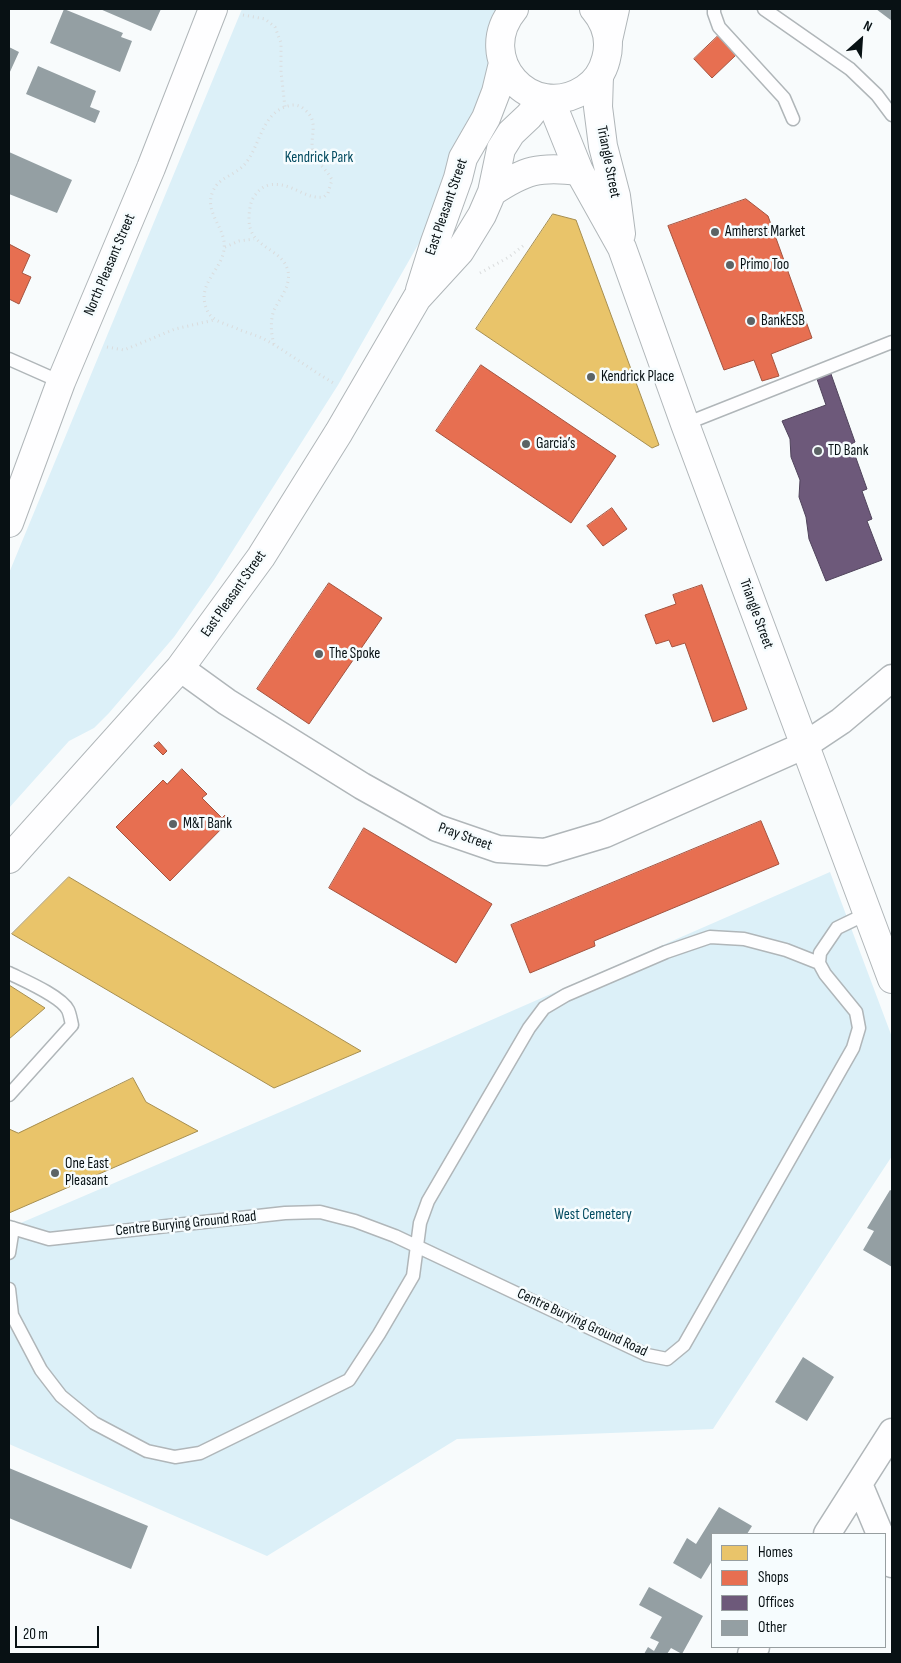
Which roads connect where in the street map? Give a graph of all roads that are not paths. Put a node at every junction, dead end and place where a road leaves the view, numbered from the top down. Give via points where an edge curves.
1 (213, 9) edge
2 (513, 9) edge
3 (594, 9) edge
4 (615, 9) edge
5 (714, 9) edge
6 (767, 10) edge
7 (608, 40) junction
8 (503, 63) junction
9 (599, 76) junction
10 (547, 99) junction
11 (892, 115) edge
12 (794, 119) dead end
13 (579, 171) junction
14 (492, 192) junction
15 (622, 248) junction
16 (417, 298) junction
17 (892, 342) edge
18 (9, 359) edge
19 (61, 382) junction
20 (685, 424) junction
21 (12, 507) edge
22 (180, 668) junction
23 (892, 678) edge
24 (805, 745) junction
25 (9, 859) edge
26 (868, 913) junction
27 (819, 963) junction
28 (9, 973) edge
29 (892, 979) edge
30 (9, 1095) edge
31 (11, 1228) edge
32 (417, 1246) junction
33 (9, 1254) edge
34 (9, 1289) edge
35 (892, 1432) edge
36 (859, 1484) junction
37 (828, 1533) edge
38 (880, 1533) edge
39 (886, 1549) edge
40 (892, 1564) edge

1 - 19 main road, North Pleasant Street via 151,168
2 - 8 main road via 500,35
3 - 7 main road via 602,19
4 - 7 main road
5 - 12 lane via 719,26 784,98
6 - 11 lane via 850,69
7 - 9 main road via 605,65
8 - 10 main road via 512,79 526,92
8 - 16 main road, East Pleasant Street via 486,118 463,158
9 - 10 main road via 578,94
9 - 15 main road, Triangle Street via 598,107 603,146 616,196
10 - 13 main road, Triangle Street
10 - 14 main road, East Pleasant Street via 511,133 502,149
13 - 14 main road via 539,169 512,179
13 - 15 main road, Triangle Street
14 - 16 main road, East Pleasant Street via 460,251
15 - 20 main road, Triangle Street
16 - 22 main road, East Pleasant Street via 261,557
17 - 20 lane
18 - 19 lane
19 - 21 main road, North Pleasant Street
20 - 24 main road, Triangle Street
22 - 24 street, Pray Street via 227,702 362,786 437,828 498,849 544,852 605,834
22 - 25 main road, East Pleasant Street
23 - 24 street, Pray Street via 841,721
24 - 26 main road, Triangle Street
26 - 27 lane via 837,928 820,953
26 - 29 main road, Triangle Street
27 - 32 lane via 744,939 710,937 566,995 544,1008 528,1028 428,1201 420,1223
27 - 32 lane, Centre Burying Ground Road via 856,1012 859,1028 853,1048 684,1344 667,1359 647,1355
28 - 30 lane via 62,1003 68,1010 72,1025
31 - 32 lane, Centre Burying Ground Road via 49,1239 320,1212 363,1224
31 - 33 lane
32 - 34 lane via 413,1276 349,1380 200,1453 175,1457 147,1452 94,1423 61,1396 41,1370 12,1315
35 - 36 street
36 - 37 street
36 - 38 street
39 - 40 street

